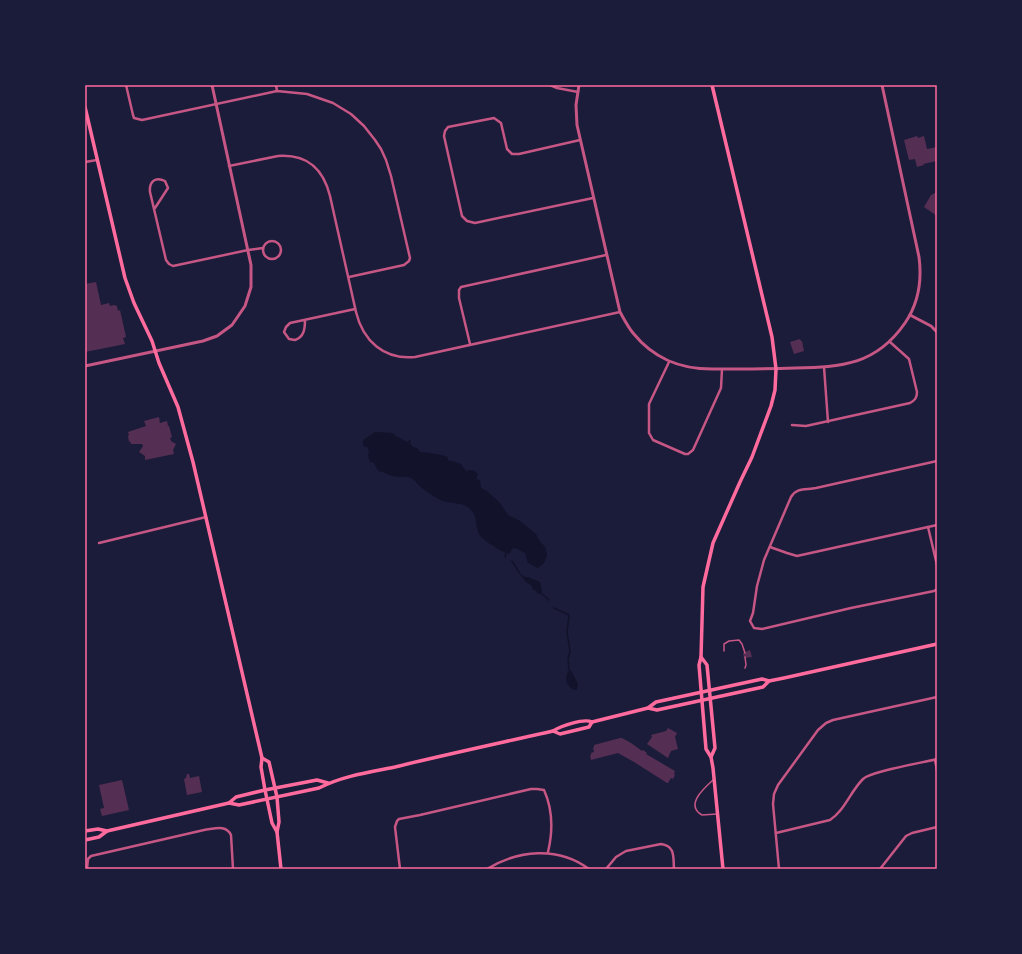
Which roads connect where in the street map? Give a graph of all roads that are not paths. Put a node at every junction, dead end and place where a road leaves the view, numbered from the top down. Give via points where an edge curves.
1 (126, 85) edge
2 (212, 85) edge
3 (276, 85) edge
4 (550, 85) edge
5 (579, 85) edge
6 (712, 85) edge
7 (882, 85) edge
8 (277, 91) junction
9 (578, 92) junction
10 (216, 104) junction
11 (85, 107) edge
12 (580, 140) junction
13 (97, 160) junction
14 (85, 162) edge
15 (229, 166) junction
16 (593, 198) junction
17 (155, 208) junction
18 (263, 248) junction
19 (248, 250) junction
20 (606, 255) junction
21 (348, 277) junction
22 (355, 309) junction
23 (620, 312) junction
24 (910, 315) junction
25 (305, 320) junction
26 (937, 332) edge
27 (890, 342) junction
28 (470, 344) junction
29 (155, 351) junction
30 (669, 362) junction
31 (85, 366) edge
32 (824, 367) junction
33 (722, 369) junction
34 (776, 369) junction
35 (828, 422) junction
36 (792, 425) dead end
37 (937, 461) edge
38 (206, 517) junction
39 (937, 525) edge
40 (928, 527) junction
41 (99, 544) dead end
42 (770, 546) junction
43 (937, 565) edge
44 (937, 590) edge
45 (937, 644) edge
46 (724, 651) dead end
47 (744, 653) dead end
48 (701, 657) junction
49 (745, 657) dead end
50 (745, 668) dead end
51 (769, 681) junction
52 (710, 691) junction
53 (701, 692) junction
54 (937, 697) edge
55 (710, 698) junction
56 (702, 701) junction
57 (648, 708) junction
58 (592, 722) junction
59 (553, 731) junction
60 (711, 757) junction
61 (262, 758) junction
62 (936, 759) edge
63 (937, 770) edge
64 (714, 779) junction
65 (328, 783) junction
66 (276, 788) junction
67 (265, 790) junction
68 (277, 797) junction
69 (268, 799) junction
70 (229, 803) junction
71 (717, 814) junction
72 (937, 827) edge
73 (107, 831) junction
74 (85, 832) edge
75 (277, 832) junction
76 (776, 833) junction
77 (85, 840) edge
78 (548, 852) junction
79 (87, 869) edge
80 (233, 869) edge
81 (281, 869) edge
82 (400, 869) edge
83 (487, 869) edge
84 (589, 869) edge
85 (606, 869) edge
86 (674, 869) edge
87 (723, 869) edge
88 (779, 869) edge
89 (880, 869) edge

1 - 10 street via 133,115 138,120
2 - 10 street
3 - 8 street
4 - 9 street
5 - 9 street
6 - 34 main road via 772,337
7 - 24 street via 919,257 919,289
8 - 10 street
8 - 21 street via 302,92 340,107 369,131 386,160 410,258 402,266
9 - 12 street via 576,113
10 - 15 street
11 - 13 main road
12 - 16 street
12 - 16 street via 512,154 507,149 501,123 494,118 448,127 444,136 462,216 469,222 475,223
13 - 14 street
13 - 29 main road via 123,271 134,304
15 - 19 street
15 - 21 street via 286,155 306,160 316,168 329,188
16 - 20 street
17 - 17 street via 168,188 162,179 154,180 150,184
17 - 19 street via 166,260 173,266
18 - 18 street via 267,242 272,241 280,246 281,252 278,257 270,259 263,254
18 - 19 street
19 - 29 street via 252,270 250,292 242,312 232,325 210,339
20 - 23 street
20 - 28 street via 461,286 458,298
21 - 22 street
22 - 25 street
22 - 28 street via 368,339 394,355 415,357
23 - 28 street
23 - 30 street via 640,341
24 - 26 street
24 - 27 street
25 - 25 street via 301,336 295,340 288,339 284,332 288,325
27 - 32 street via 855,362
27 - 35 street via 909,359 917,392 916,399 910,403
29 - 31 street
29 - 38 main road via 178,407
30 - 33 street via 687,368
30 - 33 street via 649,404 650,435 653,440 685,454 693,450 720,391
32 - 34 street
32 - 35 street
33 - 34 street
34 - 48 main road via 771,406 752,457 713,544 703,587
35 - 36 street via 806,426
37 - 42 street via 796,491
38 - 41 street
38 - 61 main road
39 - 40 street
40 - 42 street via 798,556
40 - 43 street
42 - 44 street via 760,573 750,618 752,626 758,629
45 - 51 main road
46 - 47 lane via 724,644 739,640
48 - 52 main road via 707,664
48 - 53 main road
49 - 50 lane
51 - 52 main road via 762,679
51 - 55 main road via 763,687
52 - 53 main road
52 - 55 main road
53 - 56 main road
53 - 57 main road via 656,702
54 - 76 street via 833,720 818,730 776,790 773,801
55 - 56 main road
55 - 60 main road via 715,748
56 - 57 main road via 657,710
56 - 60 main road via 706,749
57 - 58 main road
58 - 59 main road via 588,720 559,727
58 - 59 main road via 589,727 560,734
59 - 65 main road
60 - 64 main road
61 - 66 main road via 269,762
61 - 67 main road
62 - 63 street
62 - 76 street via 868,776 859,784 837,815 830,820
64 - 71 main road
64 - 71 lane via 703,788 694,806 702,815
65 - 66 main road via 317,780
65 - 68 main road via 319,788
66 - 67 main road
66 - 68 main road
67 - 69 main road
67 - 70 main road via 236,797
68 - 69 main road
68 - 75 main road
69 - 70 main road via 238,805
69 - 75 main road via 272,823
70 - 73 main road
71 - 87 main road
72 - 89 street via 906,836
73 - 74 main road via 98,829
73 - 77 main road via 99,837
75 - 81 main road
76 - 88 street
78 - 82 street via 552,829 547,798 544,790 531,789 396,820
78 - 83 street via 507,859
78 - 84 street via 576,860
79 - 80 street via 91,856 204,830 224,828 231,835
85 - 86 street via 626,851 661,844 671,848

